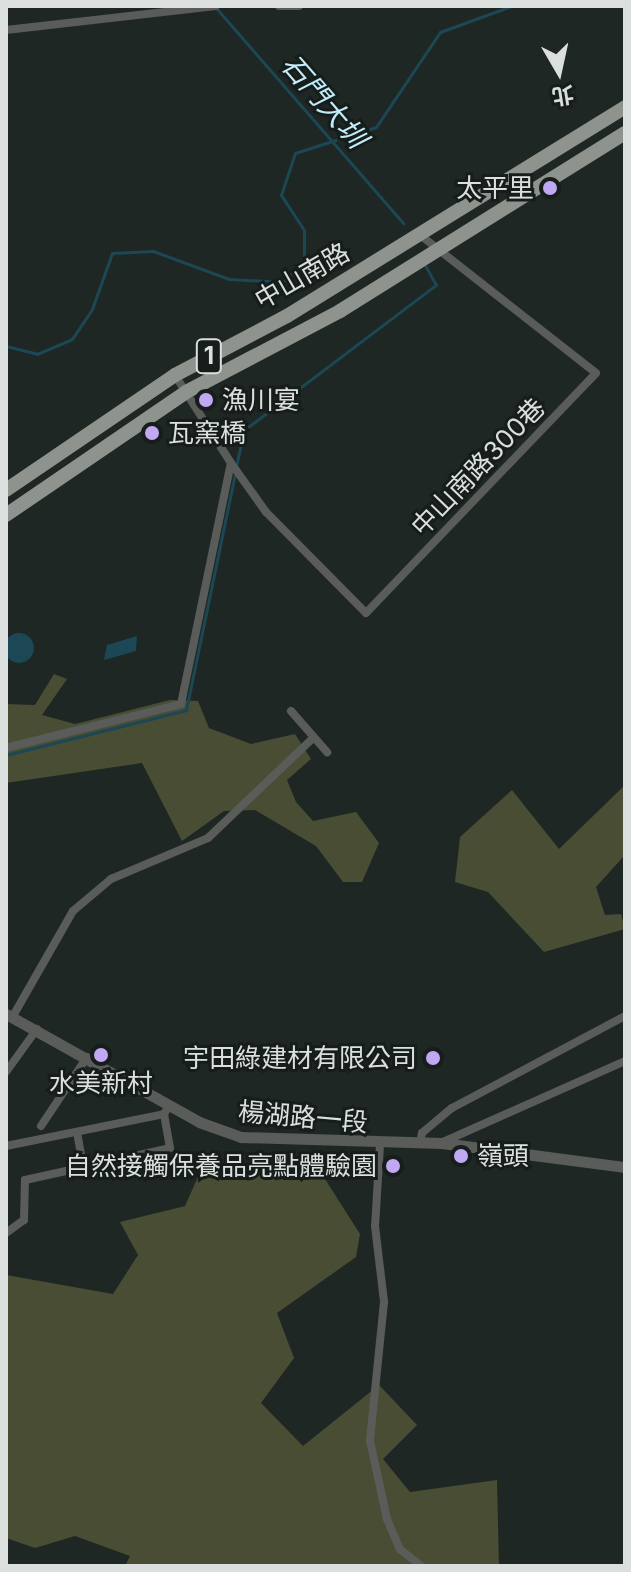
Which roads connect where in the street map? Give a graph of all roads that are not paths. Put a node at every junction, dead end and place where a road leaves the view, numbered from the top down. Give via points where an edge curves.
1 (101, 6) edge
2 (279, 6) edge
3 (299, 6) edge
4 (212, 7) edge
5 (97, 16) junction
6 (6, 30) edge
7 (625, 107) edge
8 (625, 133) edge
9 (419, 234) junction
10 (441, 248) junction
11 (175, 375) junction
12 (186, 392) junction
13 (234, 467) junction
14 (6, 490) edge
15 (6, 515) edge
16 (291, 711) dead end
17 (311, 740) junction
18 (6, 748) edge
19 (327, 752) dead end
20 (10, 1015) edge
21 (625, 1016) edge
22 (38, 1028) junction
23 (88, 1056) junction
24 (625, 1061) edge
25 (6, 1072) edge
26 (166, 1110) junction
27 (41, 1126) dead end
28 (77, 1132) junction
29 (442, 1143) junction
30 (380, 1145) junction
31 (6, 1146) edge
32 (420, 1146) junction
33 (83, 1165) junction
34 (625, 1167) edge
35 (6, 1233) edge
36 (421, 1566) edge

1 - 5 street
2 - 3 street
4 - 5 street
5 - 6 street
7 - 9 main road, 中山南路 / 1
8 - 10 main road, 中山南路 / 1
9 - 10 street, 中山南路300巷
9 - 11 main road, 中山南路 / 1
10 - 12 main road, 中山南路 / 1
10 - 13 street, 中山南路300巷 via 596,373 366,613 266,512
11 - 12 street
11 - 14 main road, 中山南路 / 1
12 - 13 street
12 - 15 main road, 中山南路 / 1
13 - 18 street via 181,704
16 - 17 street
17 - 19 street
17 - 20 street via 208,838 111,879 73,911
20 - 22 street, 楊湖路一段
21 - 32 street via 452,1108 422,1133
22 - 23 street, 楊湖路一段
22 - 25 street
23 - 26 street, 楊湖路一段
23 - 27 street
24 - 29 street
26 - 28 street
26 - 30 street, 楊湖路一段 via 241,1137
26 - 33 street via 170,1148
28 - 31 street
28 - 33 street
29 - 32 street, 楊湖路一段
29 - 34 street, 楊湖路一段
30 - 32 street, 楊湖路一段
30 - 36 street via 375,1226 384,1302 370,1441 387,1519 400,1549
33 - 35 street via 25,1180 24,1220

